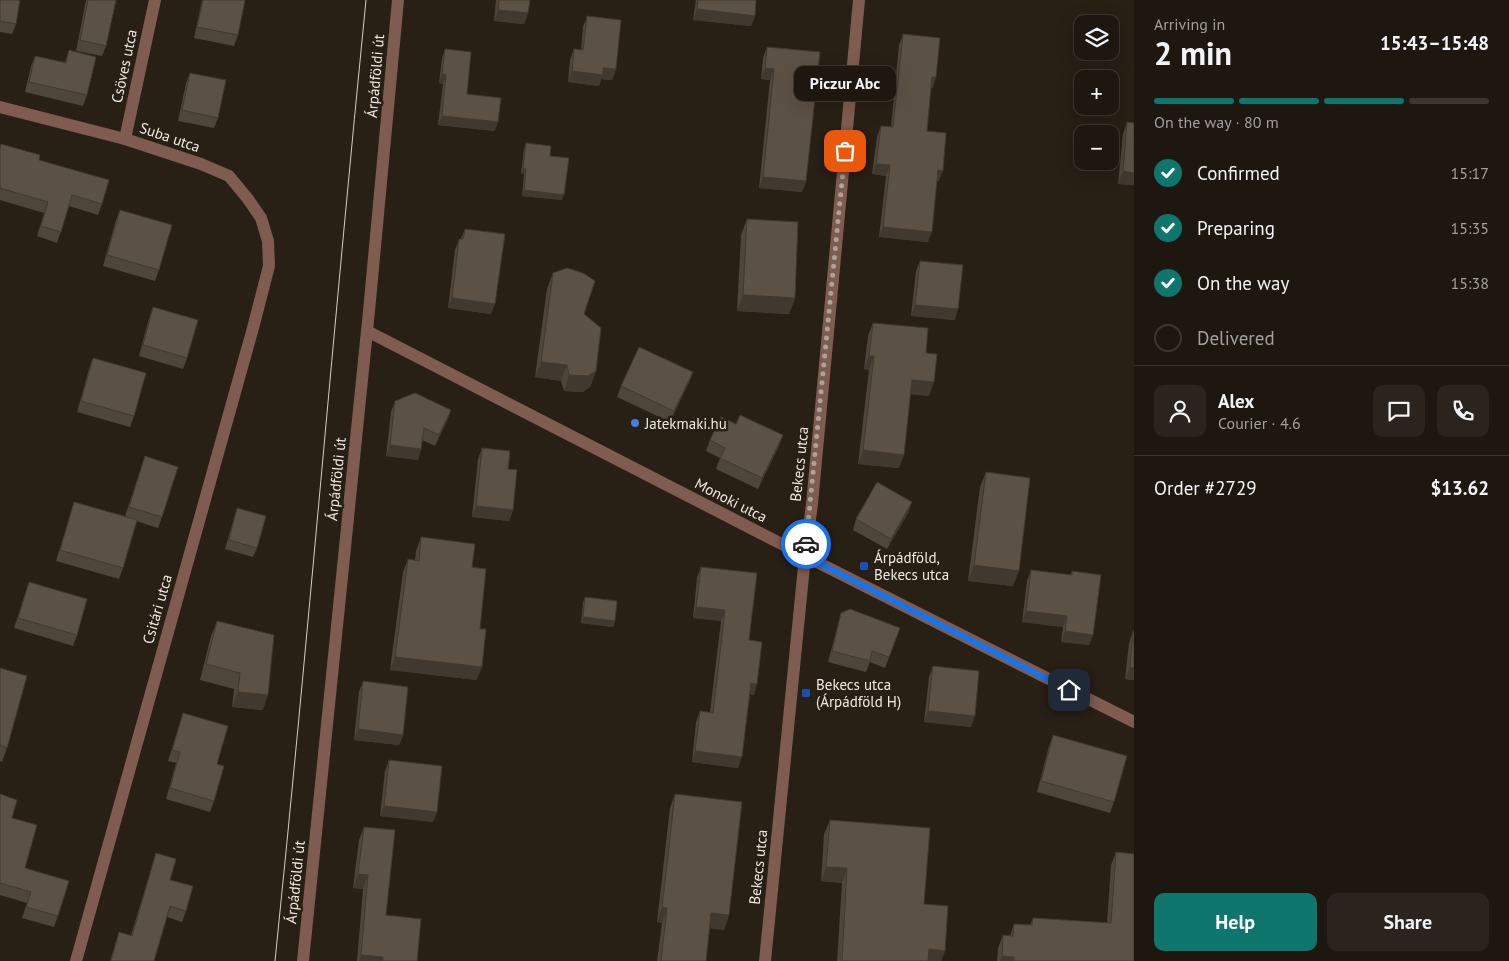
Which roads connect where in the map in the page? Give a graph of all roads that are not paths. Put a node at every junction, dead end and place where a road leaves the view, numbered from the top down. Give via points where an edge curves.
1 (155, 0) edge
2 (398, 0) edge
3 (859, 0) edge
4 (0, 107) edge
5 (126, 139) junction
6 (269, 266) joint
7 (367, 332) junction
8 (805, 556) junction
9 (1134, 722) edge
10 (76, 961) edge
11 (303, 961) edge
12 (765, 961) edge

1 - 5 street, Csöves utca
2 - 7 street, Árpádföldi út
3 - 8 street, Bekecs utca
4 - 5 street, Suba utca
5 - 6 street, Suba utca via 229,176 260,218 268,241
6 - 10 street, Csitári utca
7 - 8 street, Monoki utca
7 - 11 street, Árpádföldi út
8 - 9 street, Monoki utca
8 - 12 street, Bekecs utca

